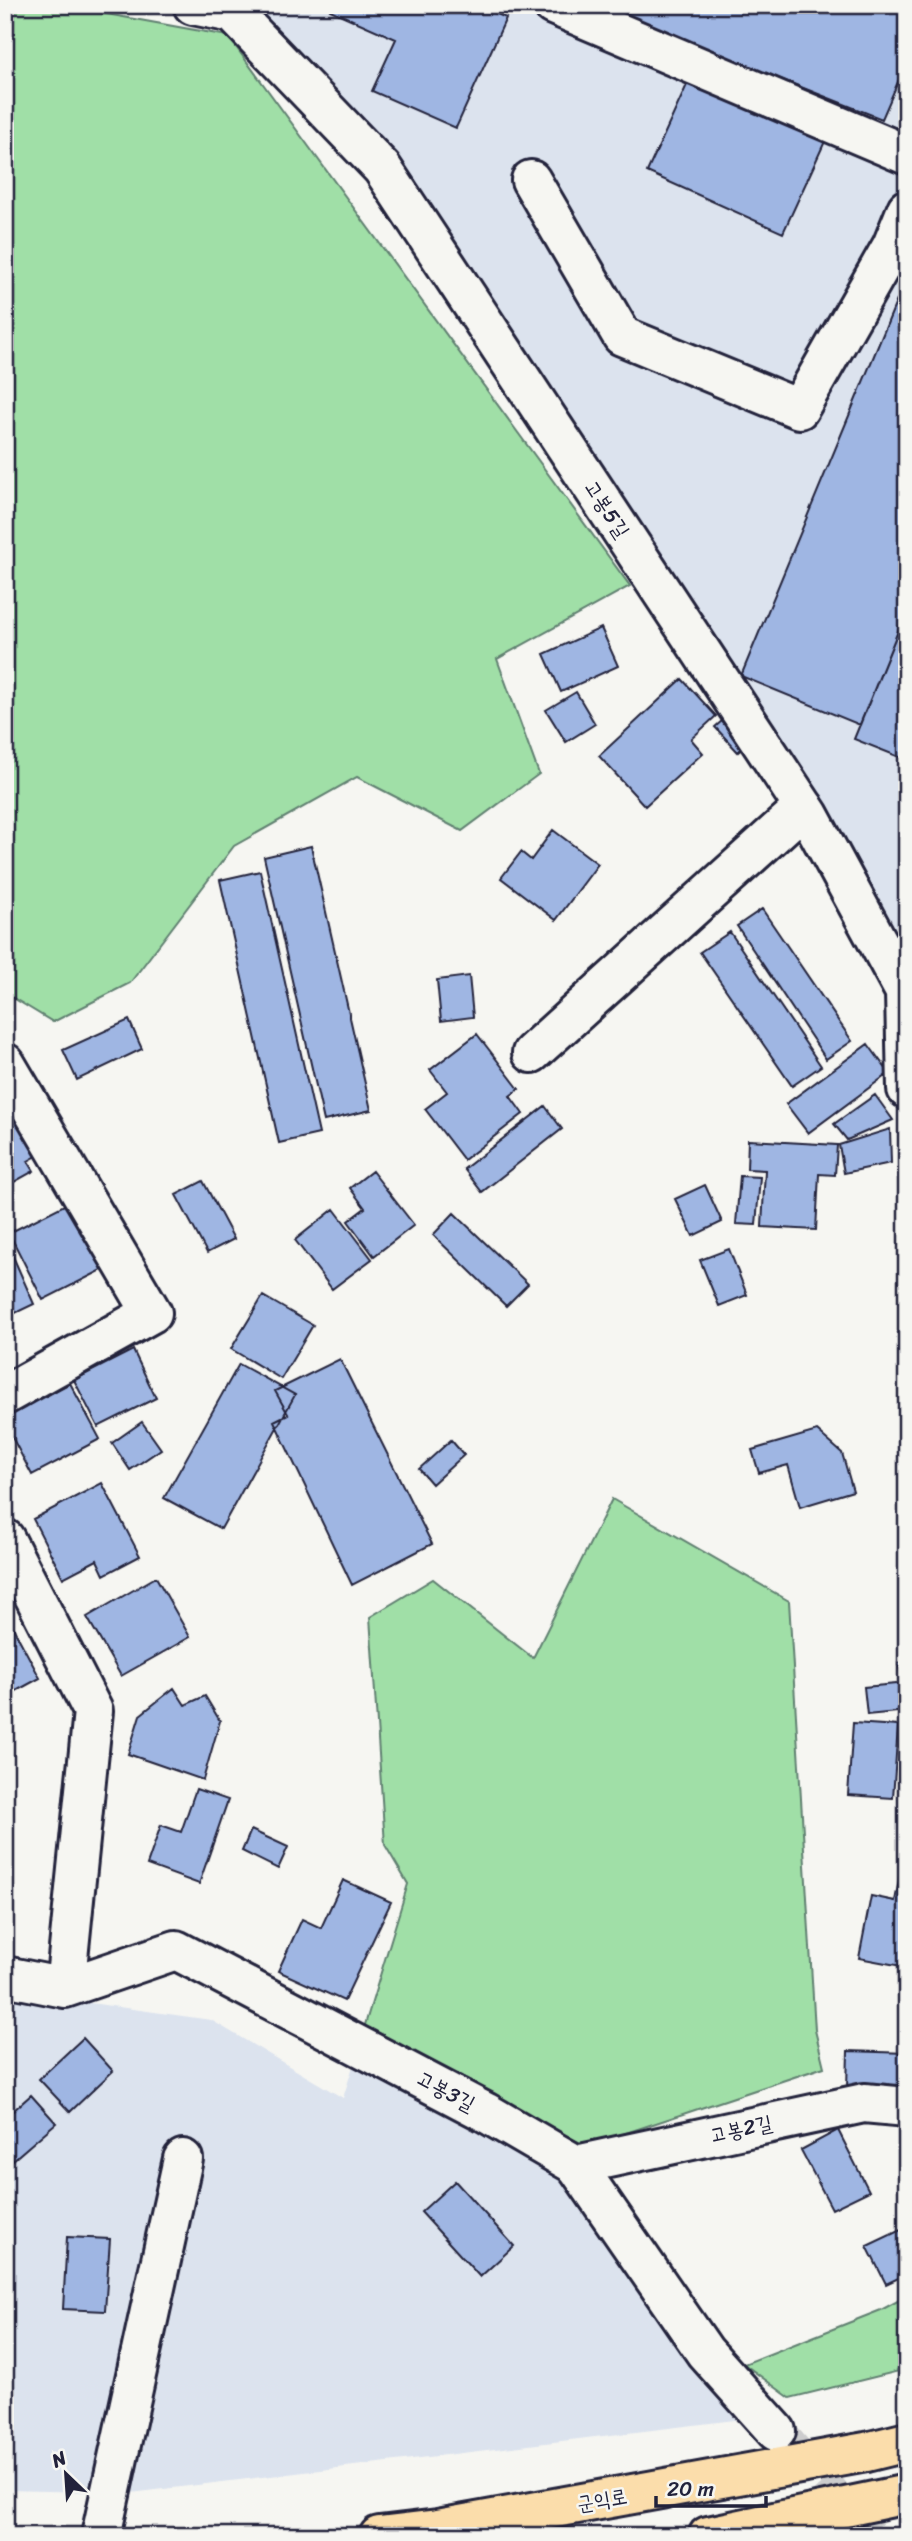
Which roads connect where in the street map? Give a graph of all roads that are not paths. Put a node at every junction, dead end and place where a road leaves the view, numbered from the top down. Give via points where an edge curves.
1 (193, 5) edge
2 (553, 5) edge
3 (907, 155) edge
4 (531, 180) dead end
5 (907, 209) edge
6 (804, 807) junction
7 (906, 990) edge
8 (532, 1053) dead end
9 (5, 1063) edge
10 (907, 1089) edge
11 (5, 1395) edge
12 (5, 1539) edge
13 (5, 1976) edge
14 (65, 1988) junction
15 (907, 2107) edge
16 (183, 2159) dead end
17 (576, 2165) junction
18 (776, 2431) tunnel mouth
19 (907, 2442) edge
20 (907, 2494) edge
21 (100, 2536) edge
22 (379, 2536) edge
23 (708, 2536) edge

1 - 6 street, 고봉5길 via 233,13 382,168
2 - 3 street
4 - 5 street via 622,336 799,409 892,246
6 - 7 street, 고봉5길
6 - 8 street
7 - 10 street, 고봉5길
9 - 11 street via 152,1313
12 - 14 street via 93,1711
13 - 14 street
14 - 17 street, 고봉3길 via 176,1950 485,2112
15 - 17 street, 고봉2길 via 864,2103
16 - 21 street
17 - 18 street, 고봉3길 via 705,2352
19 - 22 highway, 군익로
20 - 23 highway

